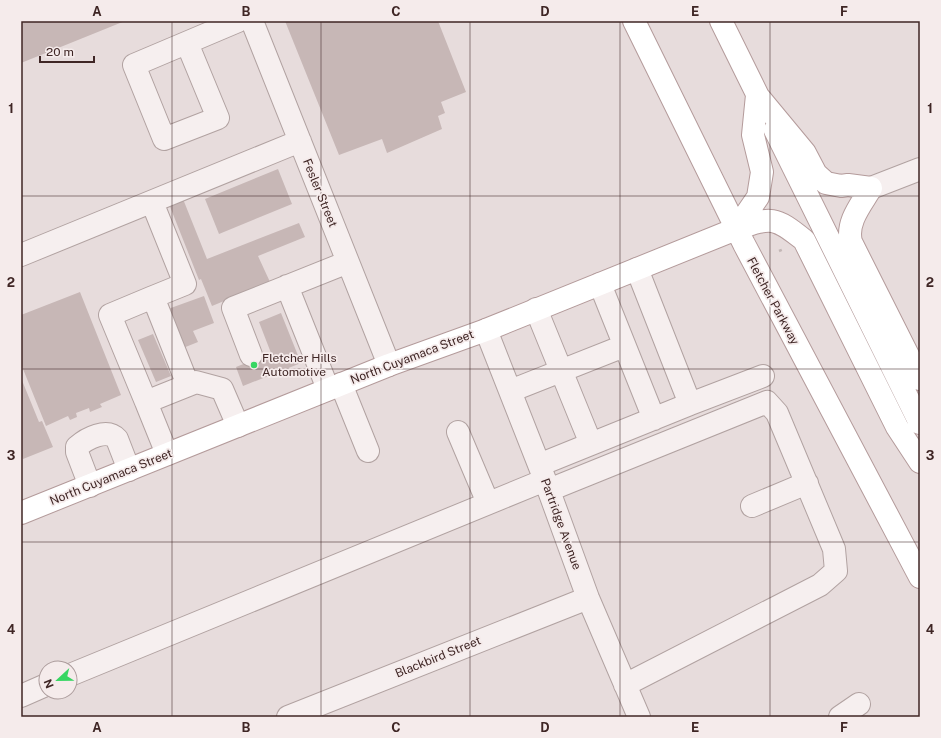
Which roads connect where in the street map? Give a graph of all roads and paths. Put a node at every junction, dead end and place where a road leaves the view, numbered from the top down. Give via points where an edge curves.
1 (238, 21) edge
2 (252, 21) edge
3 (634, 21) edge
4 (721, 21) edge
5 (187, 43) dead end
6 (758, 96) junction
7 (300, 141) junction
8 (920, 168) edge
9 (871, 188) junction
10 (152, 202) junction
11 (736, 229) junction
12 (21, 255) edge
13 (348, 262) junction
14 (637, 269) junction
15 (600, 284) junction
16 (287, 286) junction
17 (153, 297) junction
18 (536, 309) junction
19 (486, 330) junction
20 (624, 346) junction
21 (251, 355) dead end
22 (389, 365) junction
23 (561, 371) junction
24 (763, 376) dead end
25 (920, 379) edge
26 (188, 385) junction
27 (335, 387) junction
28 (510, 391) junction
29 (146, 402) junction
30 (690, 404) junction
31 (654, 419) junction
32 (920, 423) edge
33 (238, 426) junction
34 (458, 432) dead end
35 (591, 444) junction
36 (368, 451) dead end
37 (167, 454) junction
38 (920, 462) edge
39 (129, 470) junction
40 (544, 478) junction
41 (807, 483) junction
42 (90, 486) junction
43 (488, 504) junction
44 (752, 506) dead end
45 (21, 514) edge
46 (920, 577) edge
47 (588, 598) junction
48 (78, 672) edge
49 (625, 685) junction
50 (38, 689) edge
51 (21, 696) edge
52 (859, 704) dead end
53 (288, 717) edge
54 (639, 717) edge
55 (840, 717) edge

1 - 5 street
2 - 7 street, Fesler Street
3 - 11 main road, Fletcher Parkway
4 - 6 main road
6 - 9 main road via 805,152 816,174 826,183
6 - 11 main road via 753,135 762,172 758,197
6 - 32 main road
7 - 10 street
7 - 13 street, Fesler Street
8 - 9 street
9 - 25 main road via 850,224 850,242
10 - 12 street
10 - 17 street via 185,284
11 - 14 main road, North Cuyamaca Street
11 - 38 main road, North Cuyamaca Street via 765,220 784,224 804,240 897,427
11 - 46 main road, Fletcher Parkway
13 - 16 street
13 - 22 street, Fesler Street
14 - 15 main road, North Cuyamaca Street
14 - 30 street
15 - 18 main road, North Cuyamaca Street
15 - 20 street
16 - 21 street via 232,308
16 - 27 street
17 - 26 street
17 - 29 street via 110,315
18 - 19 main road, North Cuyamaca Street
18 - 23 street
19 - 22 main road, North Cuyamaca Street
19 - 28 street, Partridge Avenue
20 - 23 street
20 - 31 street
22 - 27 main road, North Cuyamaca Street
23 - 28 street
23 - 35 street
24 - 30 street
26 - 29 street
26 - 33 street via 196,382 222,389
27 - 33 main road, North Cuyamaca Street
27 - 36 street
28 - 40 street, Partridge Avenue
29 - 37 street
30 - 31 street
31 - 35 street
33 - 37 main road, North Cuyamaca Street
34 - 43 street
35 - 40 street
37 - 39 main road, North Cuyamaca Street
39 - 42 main road, North Cuyamaca Street
39 - 42 street via 114,435 106,433 84,442 77,447 77,452
40 - 41 street via 767,402 777,412
40 - 43 street
40 - 47 street, Partridge Avenue
41 - 44 street
41 - 49 street via 834,549 836,571 820,585
42 - 45 main road, North Cuyamaca Street
43 - 48 street
47 - 49 street, Partridge Avenue
47 - 53 street, Blackbird Street
49 - 54 street, Partridge Avenue
50 - 51 street
52 - 55 street

